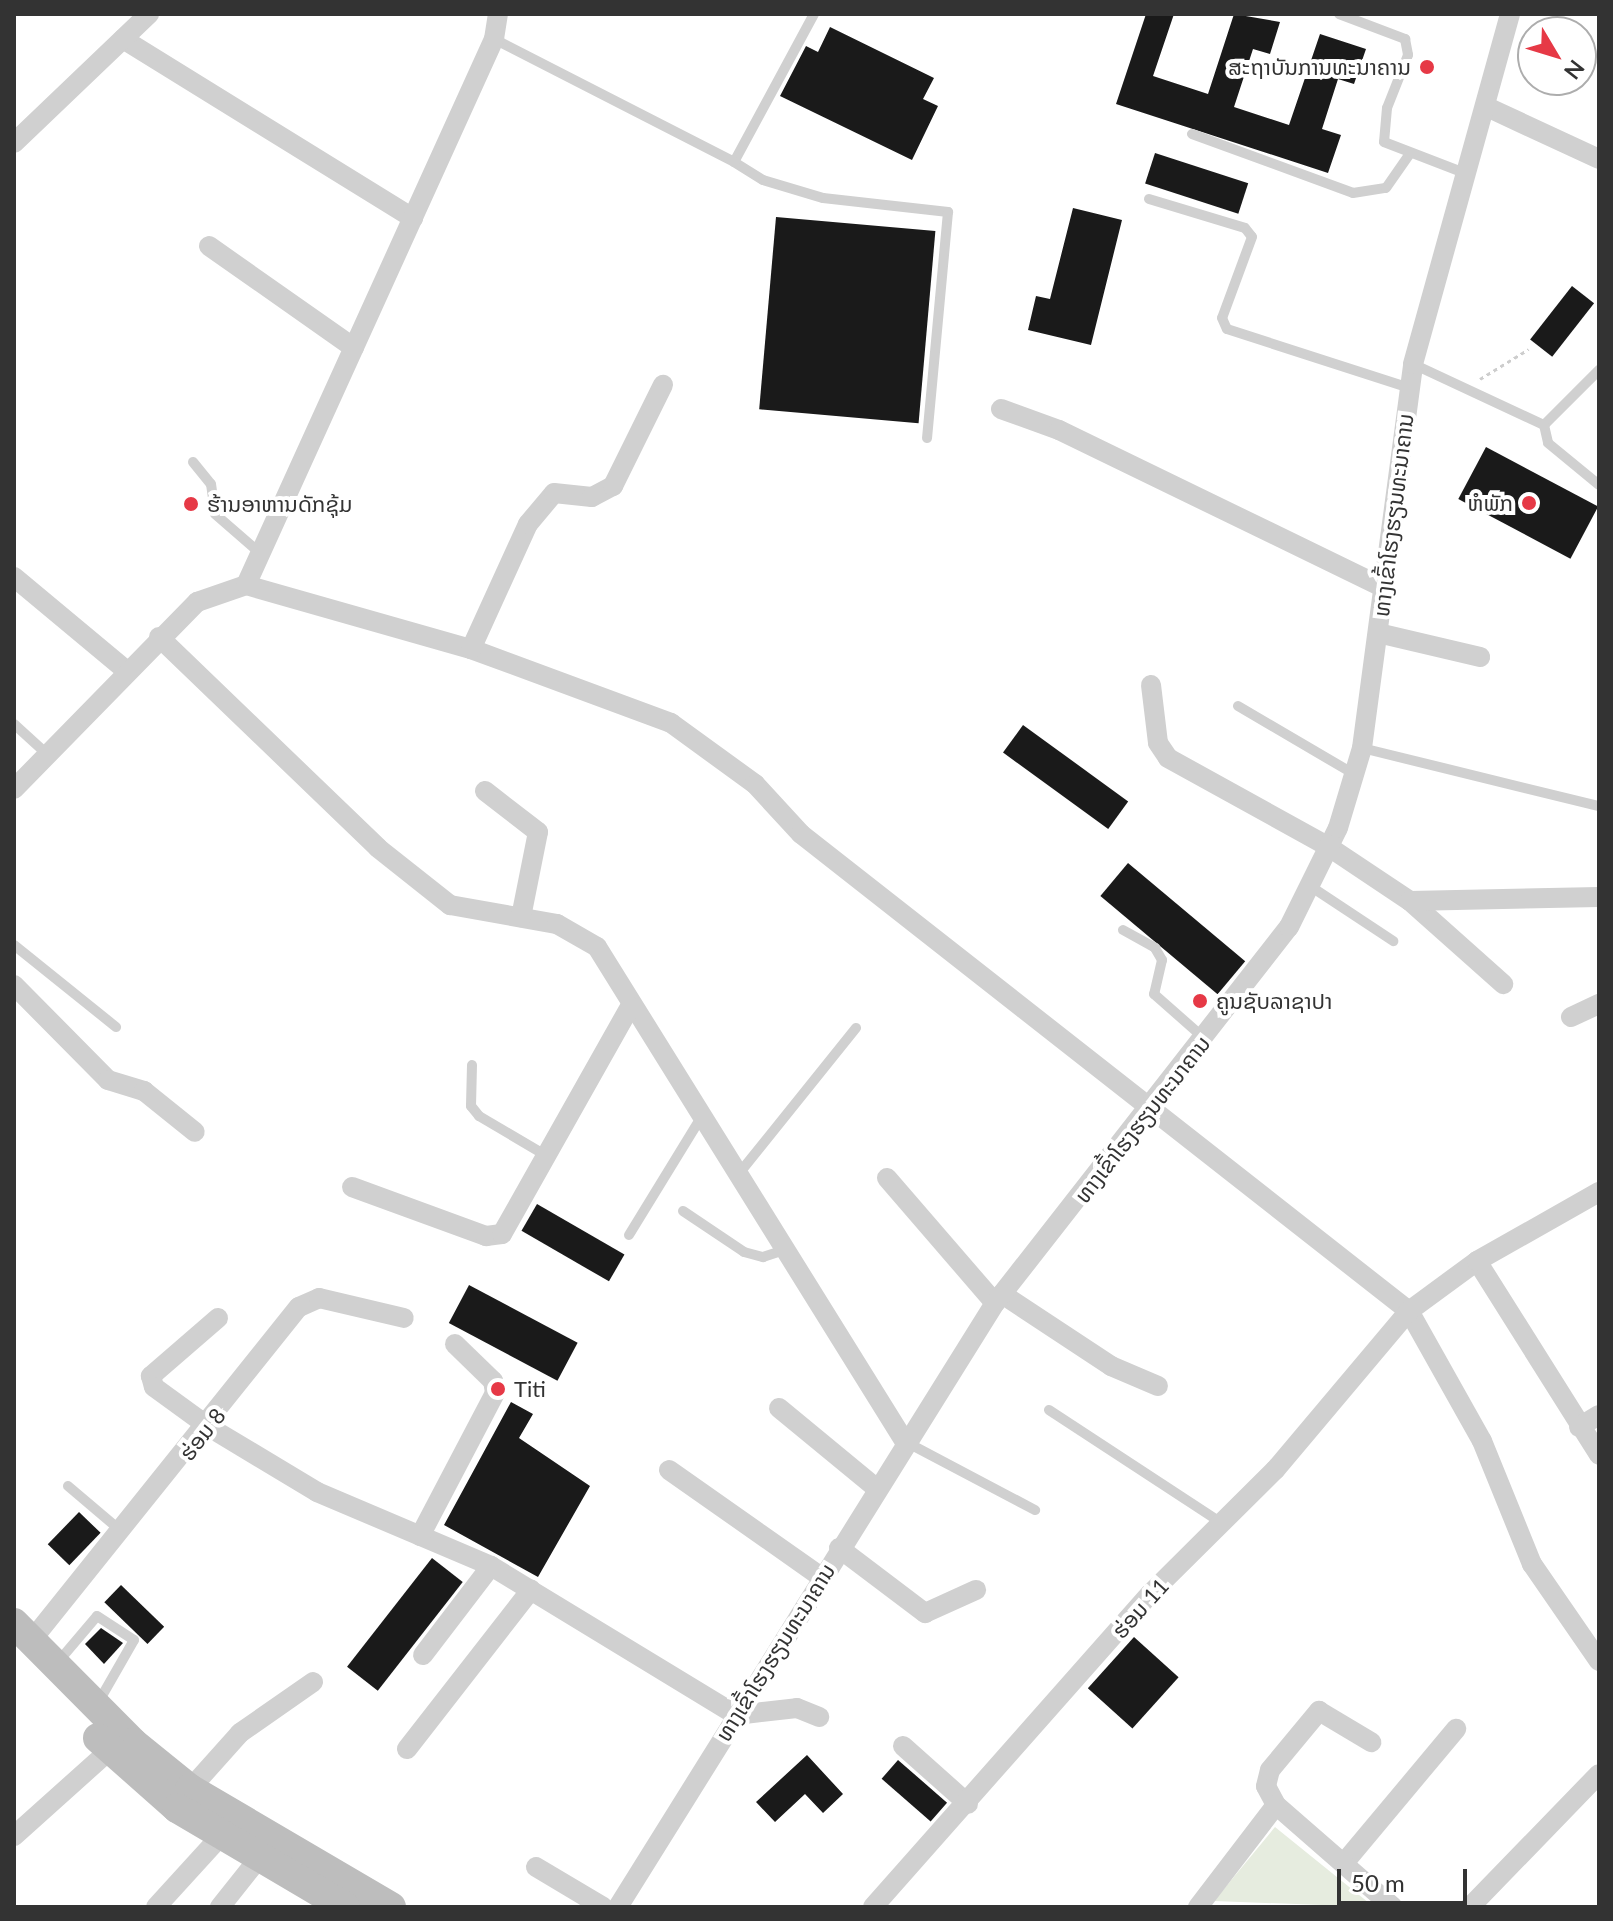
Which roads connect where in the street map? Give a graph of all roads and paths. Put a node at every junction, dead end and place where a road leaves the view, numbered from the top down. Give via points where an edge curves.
1 (149, 14) edge
2 (498, 14) edge
3 (814, 14) edge
4 (1341, 14) edge
5 (1510, 14) edge
6 (123, 39) junction
7 (494, 39) junction
8 (1487, 107) junction
9 (1192, 134) dead end
10 (14, 143) edge
11 (1409, 155) junction
12 (1599, 159) edge
13 (734, 162) junction
14 (1467, 174) junction
15 (1149, 199) dead end
16 (413, 218) junction
17 (209, 246) dead end
18 (354, 348) junction
19 (1529, 349) dead end
20 (1413, 364) junction
21 (1599, 370) edge
22 (1456, 380) junction
23 (663, 385) dead end
24 (1410, 388) junction
25 (1001, 409) dead end
26 (1544, 425) junction
27 (927, 438) dead end
28 (193, 462) dead end
29 (1599, 485) edge
30 (260, 553) junction
31 (14, 577) edge
32 (246, 585) junction
33 (1384, 588) junction
34 (1378, 633) junction
35 (159, 637) junction
36 (471, 649) junction
37 (1480, 657) dead end
38 (128, 672) junction
39 (1151, 685) dead end
40 (1238, 706) dead end
41 (14, 724) edge
42 (1362, 748) junction
43 (50, 757) junction
44 (1355, 774) junction
45 (14, 789) edge
46 (485, 791) dead end
47 (1599, 806) edge
48 (1329, 847) junction
49 (1310, 886) junction
50 (1599, 897) edge
51 (1410, 901) junction
52 (521, 917) junction
53 (1123, 930) dead end
54 (1393, 941) dead end
55 (14, 945) edge
56 (1503, 984) dead end
57 (14, 985) edge
58 (1599, 1004) edge
59 (630, 1007) junction
60 (1571, 1017) dead end
61 (116, 1027) dead end
62 (856, 1028) dead end
63 (1205, 1039) junction
64 (472, 1065) dead end
65 (1149, 1111) junction
66 (700, 1119) junction
67 (195, 1132) dead end
68 (547, 1156) junction
69 (736, 1177) junction
70 (887, 1178) dead end
71 (352, 1187) dead end
72 (1599, 1192) edge
73 (683, 1211) dead end
74 (629, 1235) dead end
75 (782, 1251) junction
76 (1477, 1261) junction
77 (998, 1299) junction
78 (1409, 1311) junction
79 (218, 1318) dead end
80 (404, 1318) dead end
81 (455, 1344) dead end
82 (1158, 1386) dead end
83 (779, 1408) dead end
84 (1049, 1410) dead end
85 (1599, 1415) edge
86 (209, 1427) junction
87 (1579, 1427) junction
88 (905, 1442) junction
89 (1599, 1455) edge
90 (669, 1470) dead end
91 (68, 1486) dead end
92 (876, 1488) junction
93 (1035, 1510) dead end
94 (1222, 1523) junction
95 (123, 1532) junction
96 (420, 1536) junction
97 (839, 1548) junction
98 (491, 1566) junction
99 (821, 1577) junction
100 (531, 1590) junction
101 (976, 1590) dead end
102 (20, 1638) edge
103 (423, 1655) dead end
104 (1599, 1661) edge
105 (56, 1665) junction
106 (313, 1682) dead end
107 (95, 1706) junction
108 (736, 1715) junction
109 (819, 1717) dead end
110 (1456, 1729) dead end
111 (1371, 1742) dead end
112 (903, 1746) dead end
113 (407, 1749) dead end
114 (110, 1750) junction
115 (1599, 1774) edge
116 (190, 1789) junction
117 (968, 1804) junction
118 (1276, 1805) junction
119 (14, 1836) edge
120 (220, 1837) junction
121 (259, 1858) junction
122 (1344, 1863) junction
123 (536, 1867) dead end
124 (156, 1907) edge
125 (220, 1907) edge
126 (345, 1907) edge
127 (391, 1907) edge
128 (603, 1907) edge
129 (618, 1907) edge
130 (873, 1907) edge
131 (1198, 1907) edge
132 (1393, 1907) edge
133 (1470, 1907) edge

1 - 6 street
2 - 7 street
3 - 13 lane
4 - 11 lane via 1405,39 1408,55 1381,133
5 - 8 street, ທາງເຂົ້າໂຮງຮຽນທະນາຄານ
6 - 10 street
6 - 16 street
7 - 13 lane
7 - 16 street
8 - 12 street
8 - 14 street, ທາງເຂົ້າໂຮງຮຽນທະນາຄານ
9 - 11 lane via 1353,193 1386,188
11 - 14 lane
13 - 27 lane via 807,195 948,212
14 - 20 street, ທາງເຂົ້າໂຮງຮຽນທະນາຄານ
15 - 24 lane via 1245,228 1252,237 1222,318 1227,329
16 - 18 street
17 - 18 street
18 - 30 street
19 - 22 path via 1483,379
20 - 22 lane
20 - 24 street, ທາງເຂົ້າໂຮງຮຽນທະນາຄານ
21 - 26 lane
22 - 26 lane
23 - 36 street via 613,486 592,497 554,493 528,524
24 - 33 street, ທາງເຂົ້າໂຮງຮຽນທະນາຄານ
25 - 33 street via 1059,430
26 - 29 lane via 1548,443
28 - 30 lane via 211,484 215,514
30 - 32 street
31 - 38 street
32 - 35 street via 197,602
32 - 36 street
33 - 34 street, ທາງເຂົ້າໂຮງຮຽນທະນາຄານ
34 - 37 street
34 - 42 street, ທາງເຂົ້າໂຮງຮຽນທະນາຄານ
35 - 38 street
35 - 52 street via 378,848 450,905
36 - 65 street via 671,723
38 - 43 street
39 - 48 street via 1158,743 1168,758
40 - 44 lane
41 - 43 lane
42 - 44 street, ທາງເຂົ້າໂຮງຮຽນທະນາຄານ
42 - 47 lane
43 - 45 street
44 - 48 street, ທາງເຂົ້າໂຮງຮຽນທະນາຄານ
46 - 52 street via 538,832
48 - 49 street, ທາງເຂົ້າໂຮງຮຽນທະນາຄານ
48 - 51 street
49 - 54 lane
49 - 63 street, ທາງເຂົ້າໂຮງຮຽນທະນາຄານ via 1289,927
50 - 51 street
51 - 56 street
52 - 59 street via 557,924 597,947
53 - 63 lane via 1155,948 1162,960 1154,994
55 - 61 lane
57 - 67 street via 108,1080 144,1091
58 - 60 street
59 - 66 street
59 - 68 street
62 - 69 lane
63 - 65 street, ທາງເຂົ້າໂຮງຮຽນທະນາຄານ
64 - 68 lane via 471,1106 479,1116
65 - 77 street, ທາງເຂົ້າໂຮງຮຽນທະນາຄານ
65 - 78 street
66 - 69 street
66 - 74 lane
68 - 71 street via 494,1238
69 - 75 street
70 - 77 street
72 - 76 street, ຮ່ອມ 11
73 - 75 lane via 744,1252 763,1257
75 - 88 street
76 - 78 street, ຮ່ອມ 11
76 - 87 street
77 - 82 street via 1111,1366
77 - 88 street, ທາງເຂົ້າໂຮງຮຽນທະນາຄານ
78 - 94 street, ຮ່ອມ 11
78 - 104 street via 1482,1441 1532,1564
79 - 86 street via 151,1376 154,1387
80 - 86 street, ຮ່ອມ 8 via 319,1298 299,1307
81 - 96 street via 493,1381 495,1393
83 - 92 street
84 - 94 lane
85 - 87 street
86 - 95 street, ຮ່ອມ 8
86 - 96 street via 317,1492
87 - 89 street
88 - 92 street, ທາງເຂົ້າໂຮງຮຽນທະນາຄານ
88 - 93 lane
90 - 99 street
91 - 95 lane
92 - 97 street, ທາງເຂົ້າໂຮງຮຽນທະນາຄານ
94 - 117 street, ຮ່ອມ 11 via 1151,1593
95 - 102 street, ຮ່ອມ 8
96 - 98 street
97 - 99 street, ທາງເຂົ້າໂຮງຮຽນທະນາຄານ
97 - 101 street via 925,1613
98 - 100 street
98 - 103 street
99 - 108 street, ທາງເຂົ້າໂຮງຮຽນທະນາຄານ
100 - 108 street
100 - 113 street
102 - 105 main road
102 - 114 main road
105 - 107 main road
105 - 107 lane via 97,1616 134,1640
106 - 116 street via 240,1733
107 - 116 main road
108 - 109 street via 797,1708
108 - 129 street, ທາງເຂົ້າໂຮງຮຽນທະນາຄານ
110 - 122 street
111 - 118 street via 1319,1711 1270,1770 1266,1786
112 - 117 street
114 - 119 street
114 - 120 main road
115 - 133 street
116 - 127 main road
117 - 130 street, ຮ່ອມ 11
118 - 122 street
118 - 131 street
120 - 121 main road
120 - 124 street
121 - 125 street
121 - 126 main road
122 - 132 street
123 - 128 street

